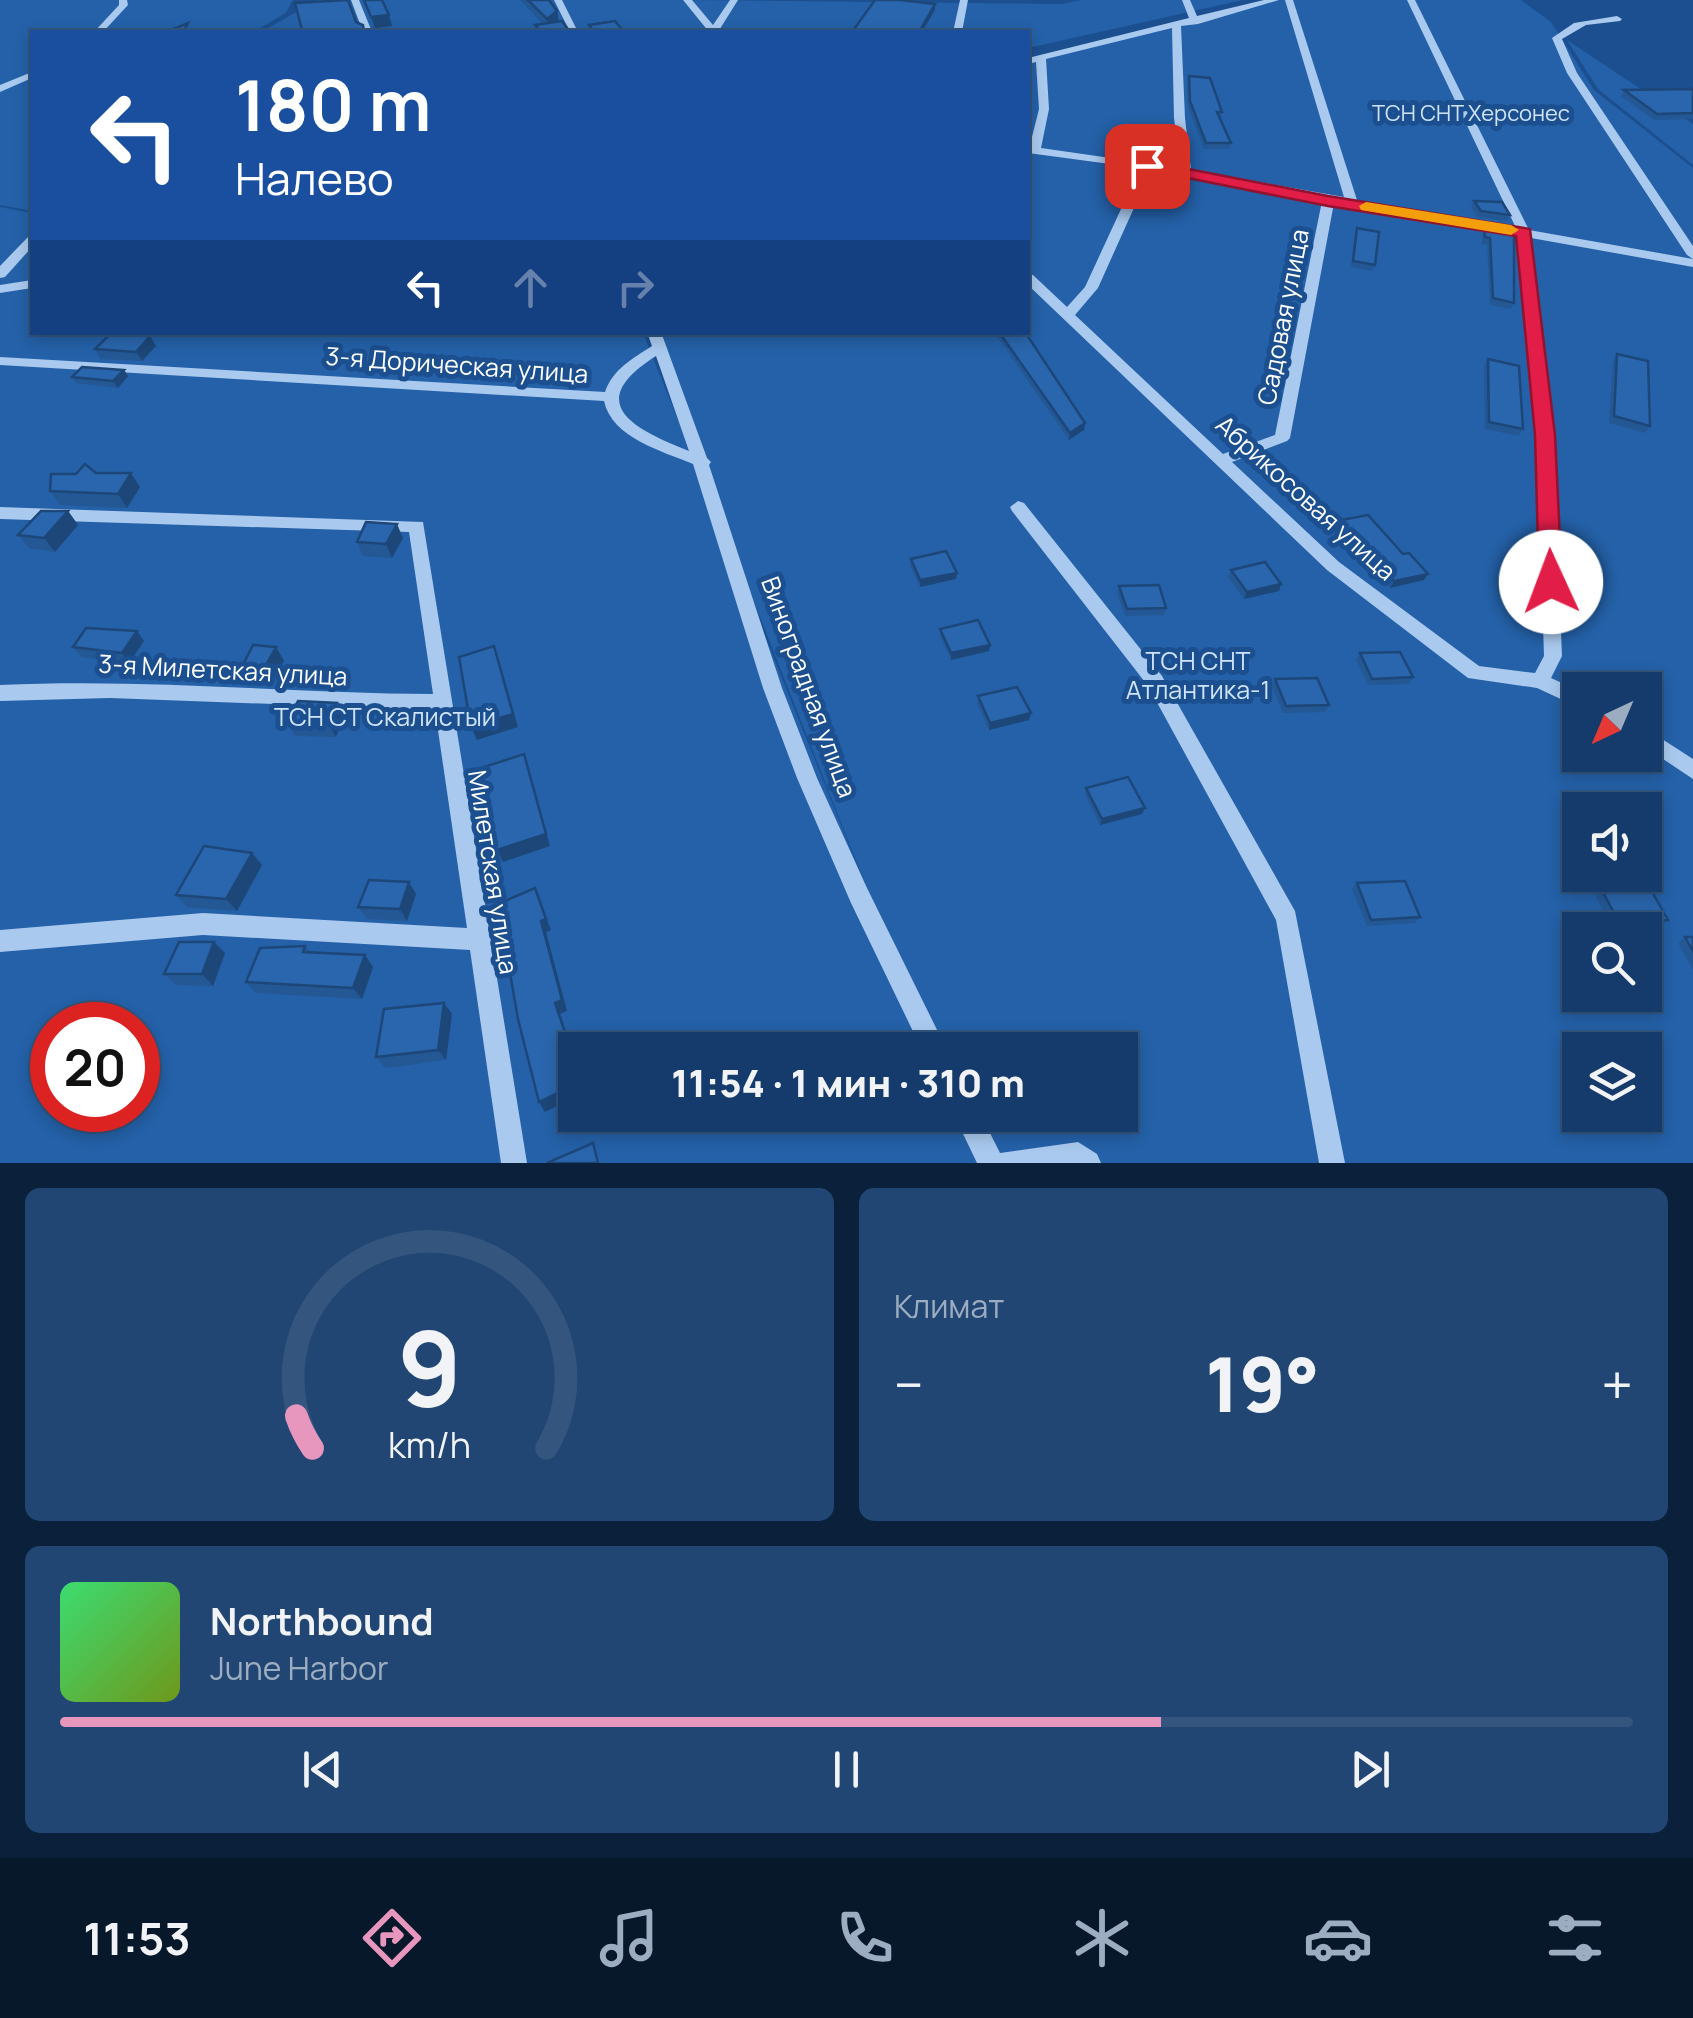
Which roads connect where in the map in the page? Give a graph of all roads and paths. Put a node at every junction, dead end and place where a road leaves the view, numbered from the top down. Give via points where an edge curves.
1 (123, 0) edge
2 (355, 0) edge
3 (558, 0) edge
4 (687, 0) edge
5 (734, 0) edge
6 (964, 0) edge
7 (1186, 0) edge
8 (1275, 0) edge
9 (1289, 0) edge
10 (1411, 0) edge
11 (1617, 19) dead end
12 (1195, 22) junction
13 (1176, 26) junction
14 (100, 30) edge
15 (367, 30) edge
16 (573, 30) edge
17 (711, 30) edge
18 (714, 30) edge
19 (957, 30) edge
20 (1041, 58) junction
21 (1030, 60) edge
22 (30, 77) edge
23 (0, 89) edge
24 (1031, 151) edge
25 (1147, 166) junction
26 (1186, 172) junction
27 (1328, 201) junction
28 (1352, 204) junction
29 (1524, 232) junction
30 (30, 242) edge
31 (1693, 255) edge
32 (1693, 263) edge
33 (0, 274) edge
34 (1030, 280) edge
35 (29, 286) edge
36 (0, 290) edge
37 (1068, 316) junction
38 (657, 340) edge
39 (0, 361) edge
40 (611, 397) junction
41 (1221, 460) junction
42 (703, 462) junction
43 (1018, 507) dead end
44 (0, 513) edge
45 (1540, 680) junction
46 (1562, 691) edge
47 (0, 693) edge
48 (443, 702) junction
49 (1662, 748) edge
50 (1693, 770) edge
51 (478, 940) junction
52 (0, 941) edge
53 (926, 1032) edge
54 (976, 1132) edge
55 (514, 1163) edge
56 (991, 1163) edge
57 (1008, 1163) edge
58 (1088, 1163) edge
59 (1332, 1163) edge

1 - 14 lane
2 - 15 lane
3 - 16 lane
4 - 17 lane
5 - 18 lane
6 - 19 lane
7 - 12 lane
8 - 12 lane
9 - 28 lane
10 - 29 lane
11 - 31 lane via 1586,21 1556,38 1572,73
12 - 13 lane
13 - 20 lane
13 - 26 lane via 1177,132
20 - 21 lane
20 - 24 lane via 1044,109
22 - 23 lane
24 - 25 lane
25 - 26 lane
25 - 37 lane via 1092,288
26 - 27 lane
27 - 28 lane
27 - 41 lane, Садовая улица via 1282,438
28 - 29 lane
29 - 32 lane
29 - 45 lane via 1545,435 1554,656
30 - 33 lane
34 - 37 lane, Абрикосовая улица
35 - 36 lane
37 - 41 lane, Абрикосовая улица
38 - 40 lane via 616,381
38 - 42 lane, Виноградная улица
39 - 40 lane, 3-я Дорическая улица
40 - 42 lane via 624,425
41 - 45 lane, Абрикосовая улица via 1333,566 1475,673
42 - 53 lane, Виноградная улица via 799,758 842,863
43 - 59 lane via 1154,682 1287,918
44 - 48 lane, Милетская улица via 417,526
45 - 46 lane, Абрикосовая улица
47 - 48 lane, 3-я Милетская улица via 80,687
48 - 51 lane, Милетская улица
49 - 50 lane
51 - 52 lane via 203,924
51 - 55 lane, Милетская улица
54 - 56 lane
57 - 58 lane via 1078,1155

